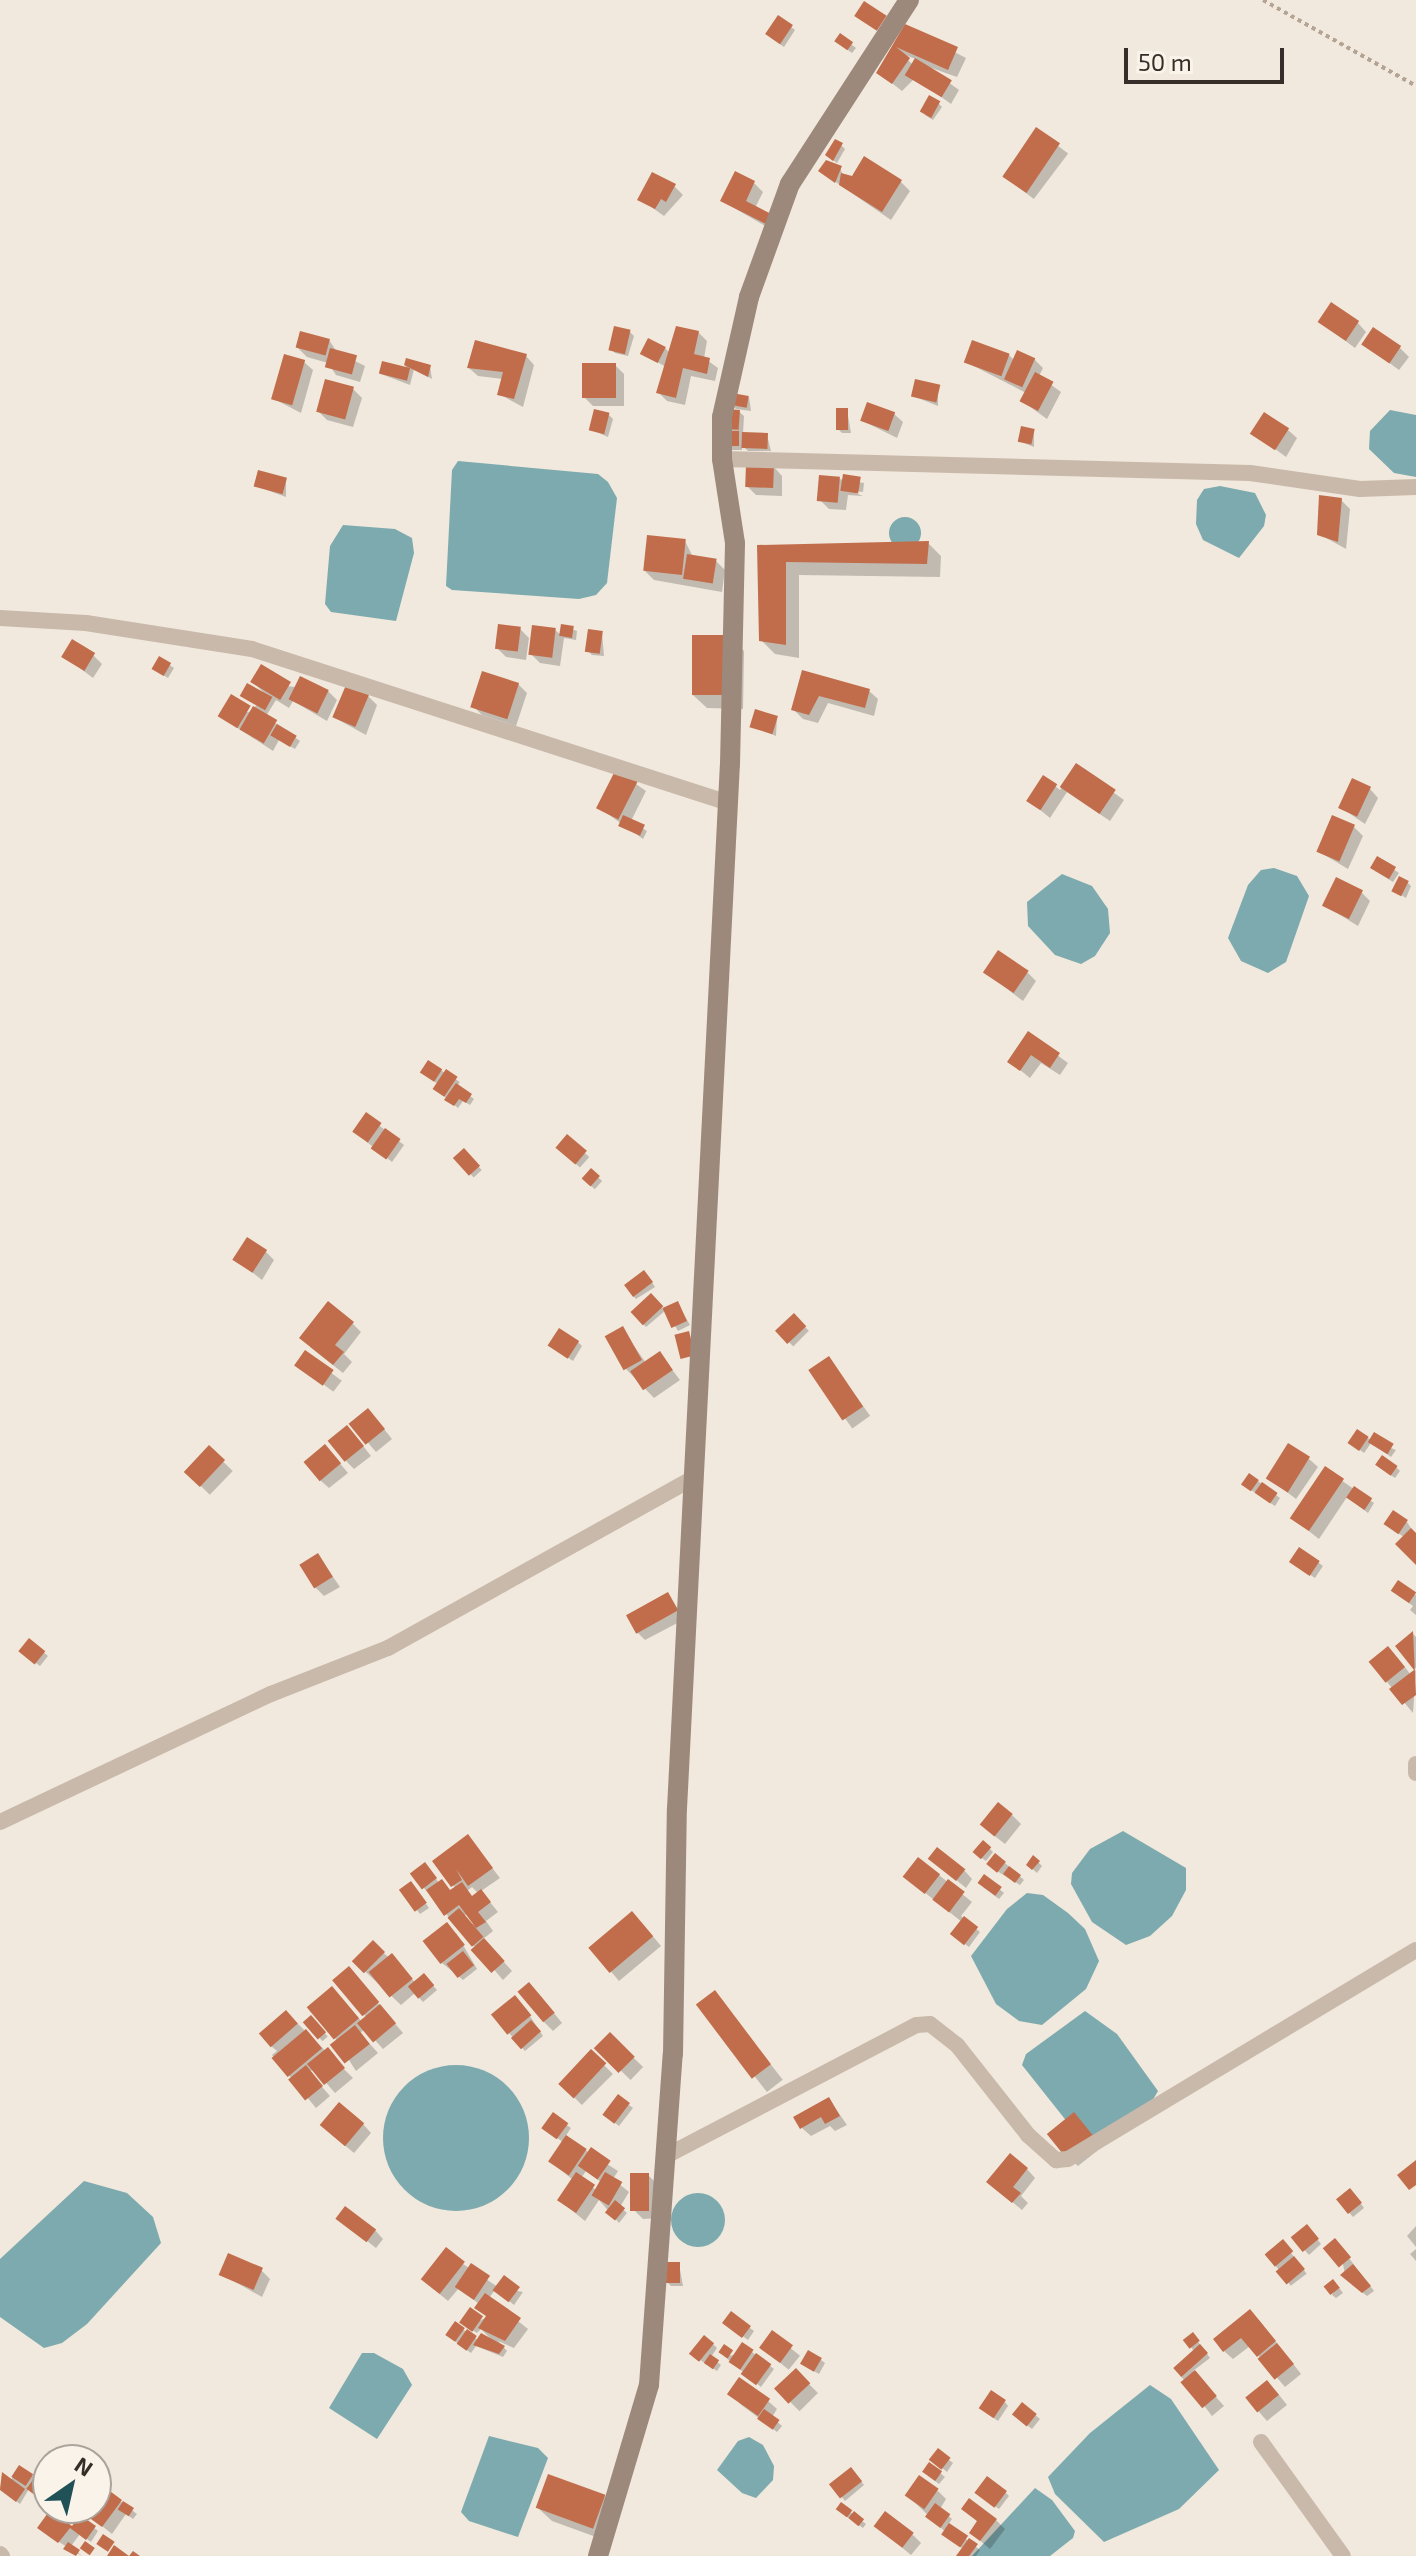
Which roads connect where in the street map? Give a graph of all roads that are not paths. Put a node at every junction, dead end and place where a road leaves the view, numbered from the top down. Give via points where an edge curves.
1 (909, 0) edge
2 (722, 459) junction
3 (1416, 487) edge
4 (0, 618) edge
5 (727, 802) junction
6 (692, 1479) junction
7 (1416, 1764) edge
8 (1416, 1773) edge
9 (0, 1822) edge
10 (1416, 1950) edge
11 (664, 2157) junction
12 (1261, 2442) dead end
13 (598, 2556) edge
14 (1343, 2556) edge

1 - 2 street via 790,184 749,297 722,417
2 - 3 street via 1250,473 1360,489
2 - 5 street via 735,543
4 - 5 street via 86,623 252,649
5 - 6 street
6 - 9 street via 388,1648 271,1694
6 - 11 street via 677,1809 673,2054
7 - 8 street
10 - 11 street via 1068,2159 1049,2156 957,2045 930,2024 917,2025
11 - 13 street via 649,2385
12 - 14 street

